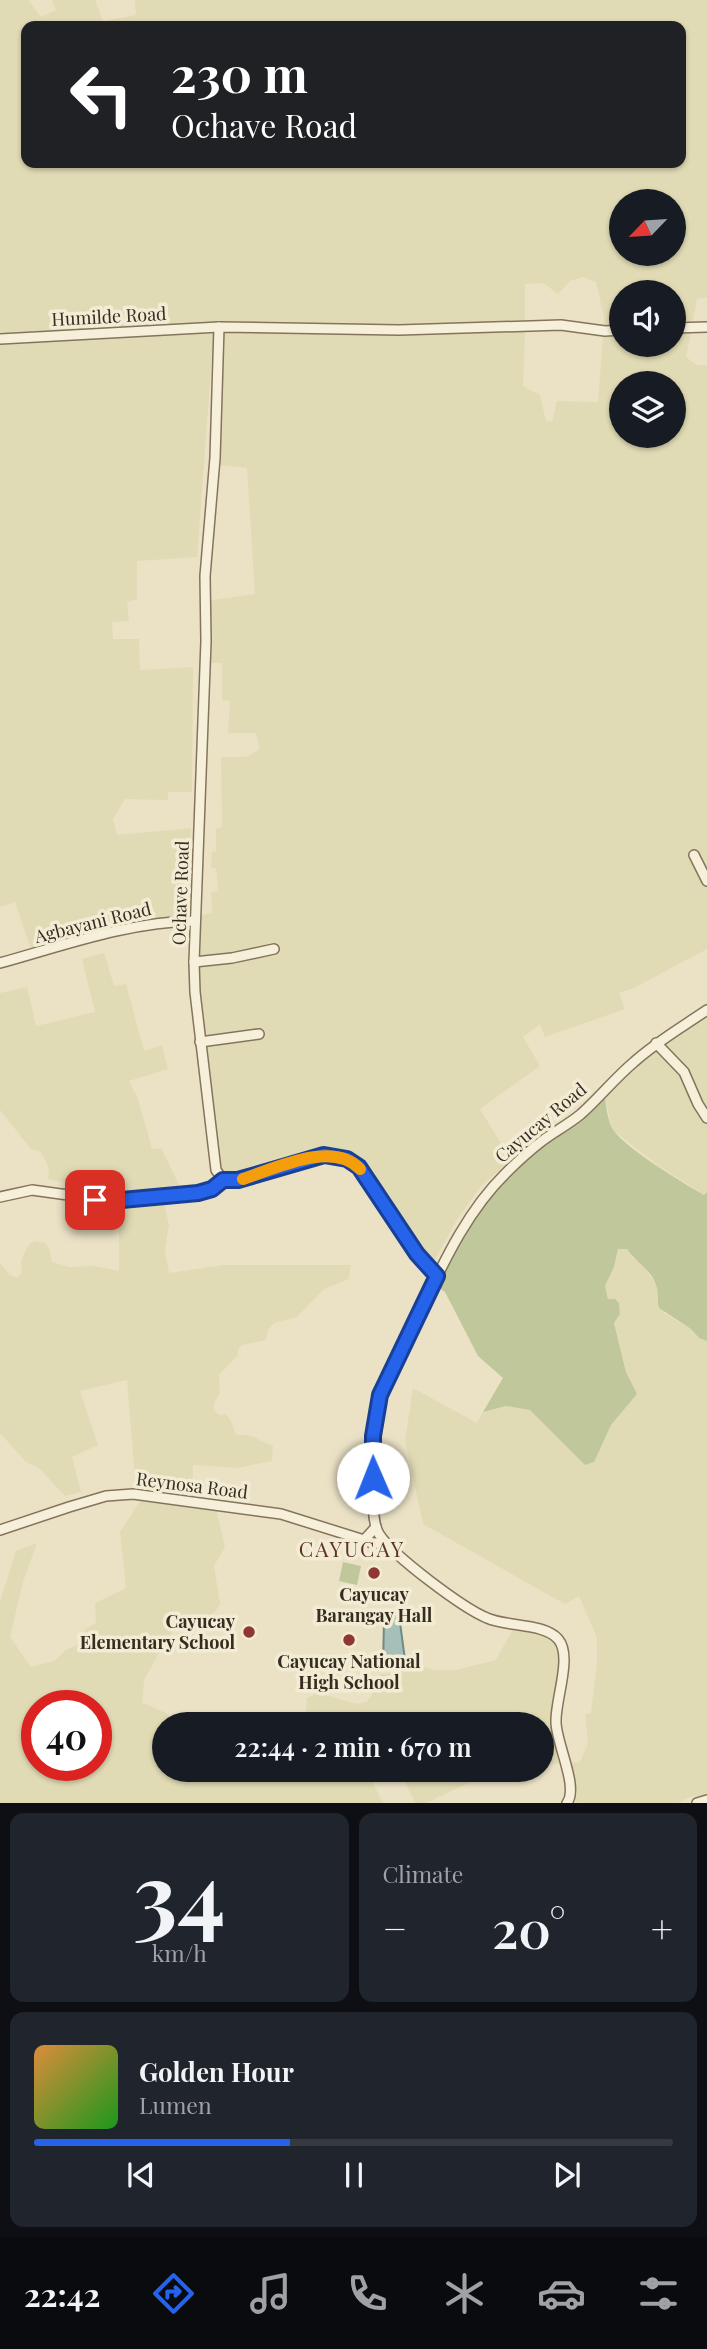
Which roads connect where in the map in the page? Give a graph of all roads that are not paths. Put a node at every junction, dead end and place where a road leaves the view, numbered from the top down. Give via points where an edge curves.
1 (219, 327) junction
2 (707, 327) edge
3 (686, 328) edge
4 (609, 331) edge
5 (0, 339) edge
6 (694, 855) dead end
7 (707, 881) edge
8 (195, 920) junction
9 (274, 948) dead end
10 (194, 962) junction
11 (0, 963) edge
12 (707, 1010) edge
13 (259, 1034) dead end
14 (200, 1042) junction
15 (656, 1043) junction
16 (707, 1118) edge
17 (223, 1180) junction
18 (0, 1196) edge
19 (437, 1276) junction
20 (376, 1527) junction
21 (0, 1531) edge
22 (364, 1540) junction
23 (386, 1543) junction
24 (707, 1800) edge
25 (571, 1802) edge
26 (697, 1803) edge

1 - 4 street, Humilde Road via 338,331 561,325
1 - 5 street, Humilde Road
1 - 8 street, Ochave Road
2 - 3 street
6 - 7 street
8 - 10 street, Ochave Road
8 - 11 street, Agbayani Road via 140,925
9 - 10 street
10 - 14 street, Ochave Road
12 - 15 street, Cayucay Road
13 - 14 street
14 - 17 street, Ochave Road via 214,1163
15 - 16 street via 684,1072
15 - 19 street, Cayucay Road via 580,1115 504,1175 464,1227
17 - 18 street via 198,1193 111,1201 32,1190
17 - 19 street via 238,1180 324,1155 347,1159 363,1173
19 - 20 street, Cayucay Road via 380,1395 372,1453
20 - 22 street
20 - 23 street, Cayucay Road
21 - 22 street, Reynosa Road via 106,1496 133,1494 281,1514
22 - 23 street, Reynosa Road
23 - 25 street, Cayucay Road via 438,1587 486,1618 535,1628 558,1639 564,1661 555,1720
24 - 26 street

